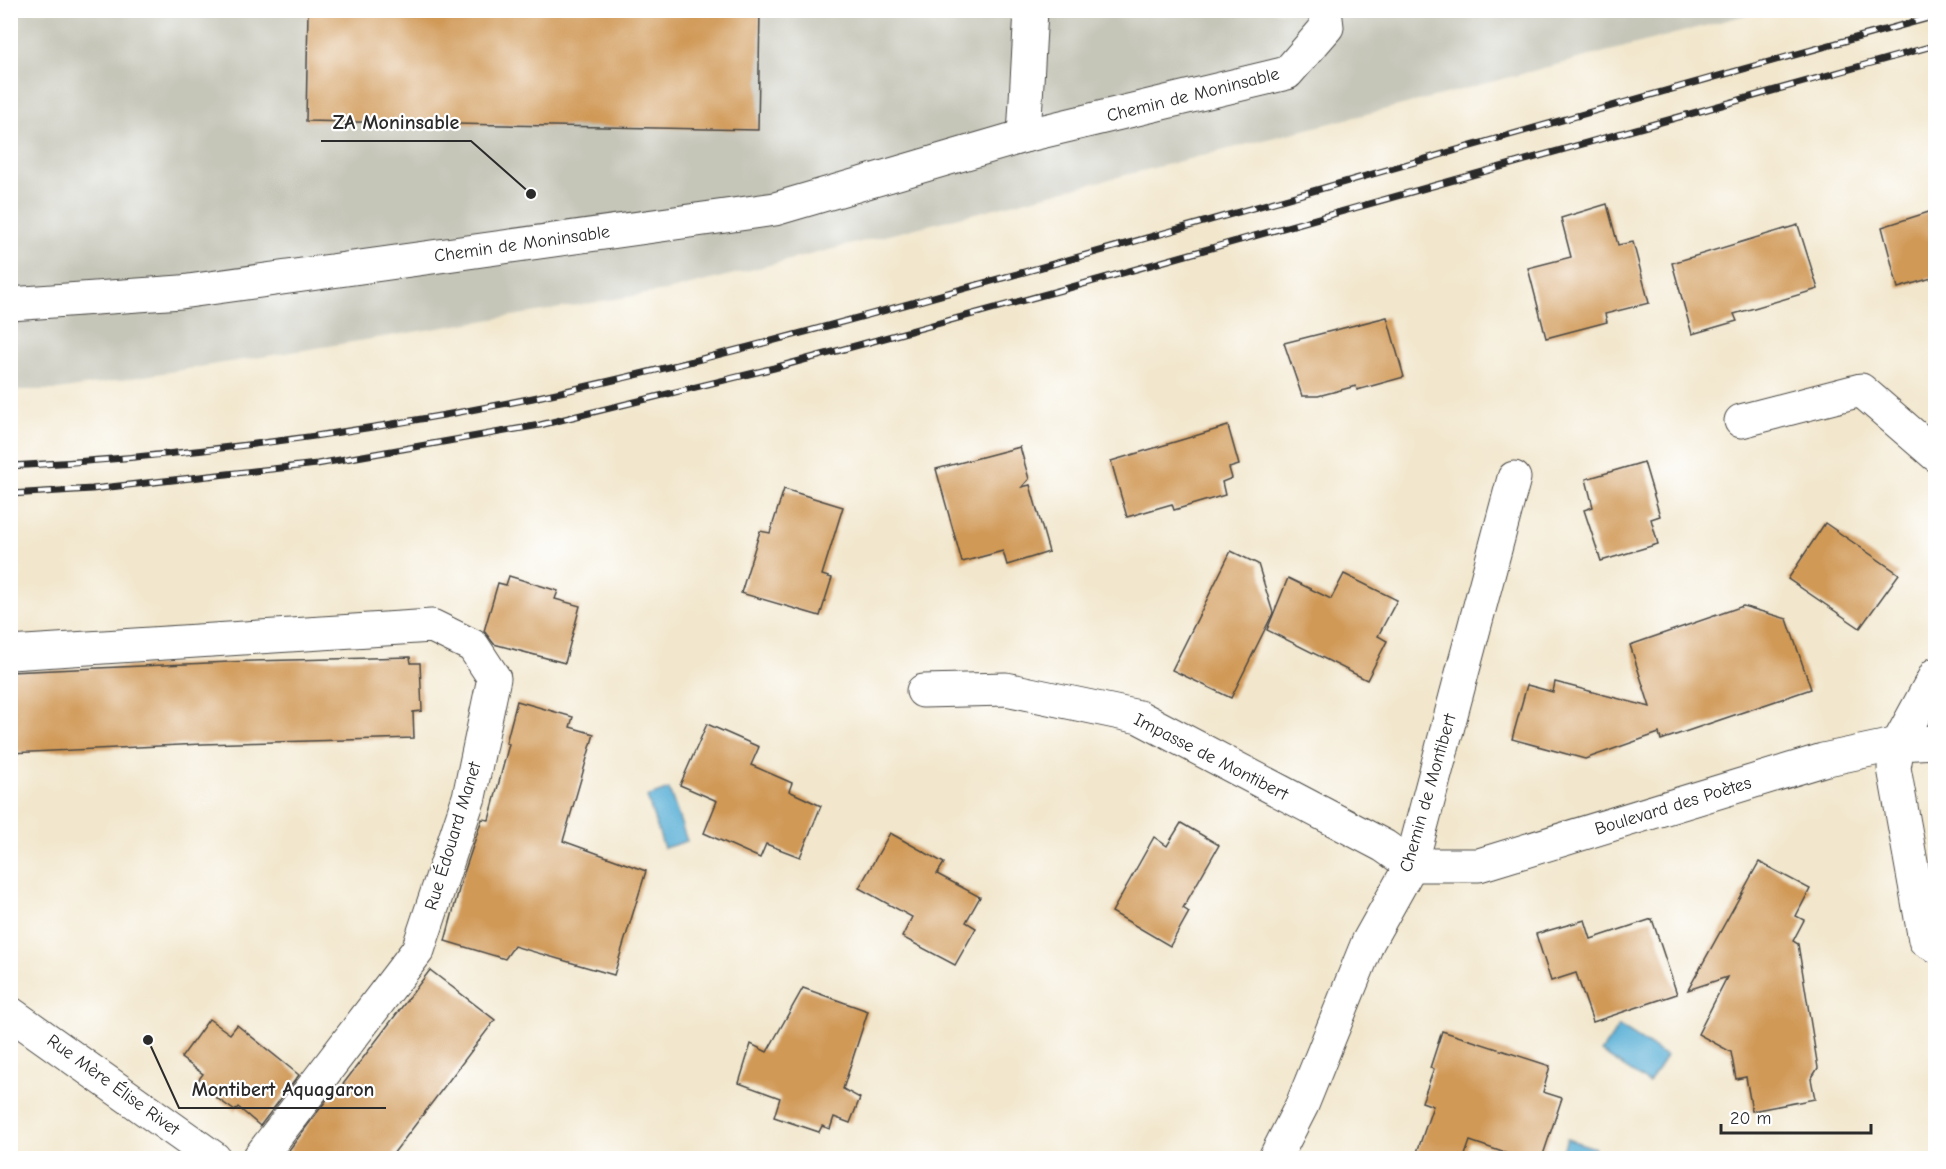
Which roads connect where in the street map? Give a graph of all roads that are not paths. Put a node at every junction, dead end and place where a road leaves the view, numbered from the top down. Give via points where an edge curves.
1 (1031, 10) edge
2 (1325, 10) edge
3 (1024, 136) junction
4 (10, 304) edge
5 (1741, 421) dead end
6 (1935, 455) edge
7 (1514, 478) dead end
8 (10, 653) edge
9 (1935, 674) edge
10 (923, 691) dead end
11 (1935, 742) edge
12 (1898, 744) junction
13 (1411, 865) junction
14 (1935, 946) edge
15 (10, 1013) edge
16 (214, 1158) edge
17 (259, 1158) edge
18 (1275, 1158) edge

1 - 3 street
2 - 3 street, Chemin de Moninsable via 1327,27 1287,73
3 - 4 street, Chemin de Moninsable via 775,209 181,292
5 - 6 street via 1861,390
7 - 13 street, Chemin de Montibert
8 - 17 street, Rue Édouard Manet via 432,626 472,646 494,678 469,797 418,950
9 - 12 street
10 - 13 street, Impasse de Montibert via 1006,689 1139,717 1384,846
11 - 12 street, Boulevard des Poètes
12 - 13 street, Boulevard des Poètes via 1823,760 1479,865
12 - 14 street via 1894,768 1925,940
13 - 18 street, Chemin de Montibert via 1368,942 1302,1105
15 - 16 street, Rue Mère Élise Rivet

